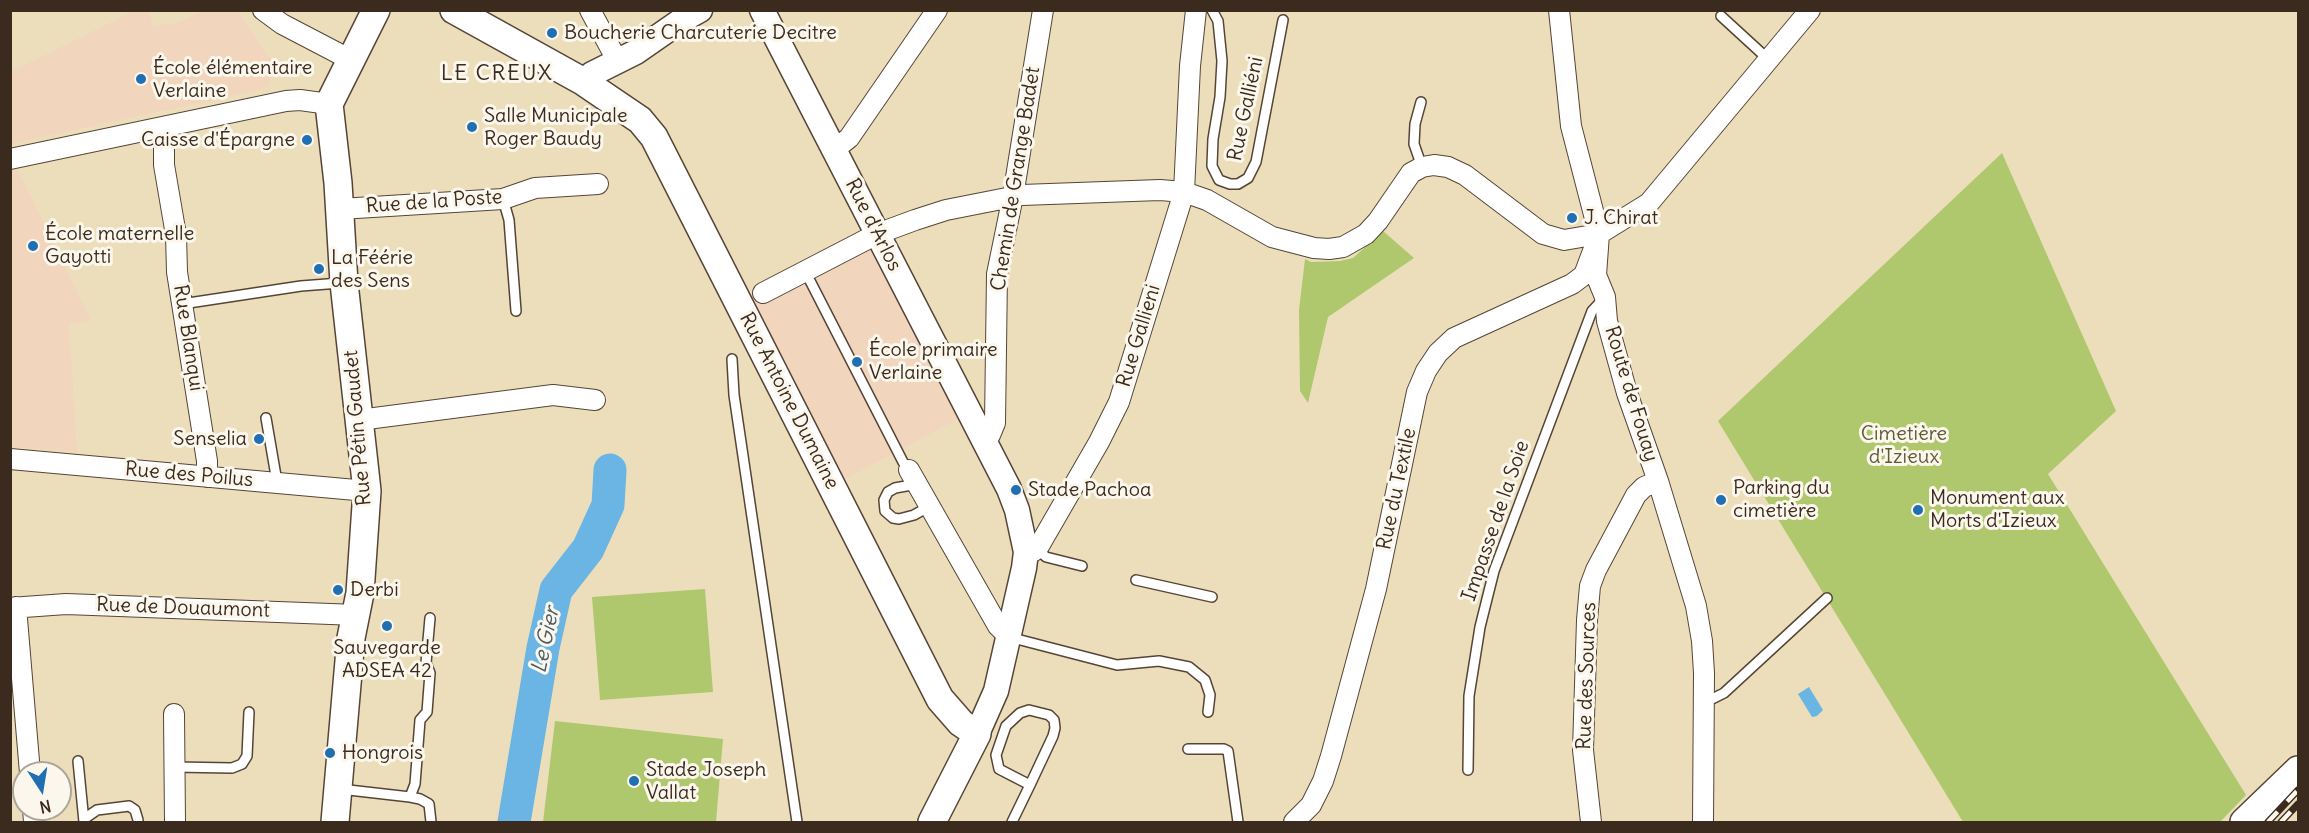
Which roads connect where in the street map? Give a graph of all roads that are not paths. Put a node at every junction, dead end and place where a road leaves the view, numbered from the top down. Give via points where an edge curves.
1 (263, 10) edge
2 (376, 10) edge
3 (454, 10) edge
4 (590, 10) edge
5 (700, 10) edge
6 (762, 10) edge
7 (937, 10) edge
8 (1043, 10) edge
9 (1196, 10) edge
10 (1212, 10) edge
11 (1559, 10) edge
12 (1810, 10) edge
13 (1721, 16) dead end
14 (1283, 20) dead end
15 (351, 60) junction
16 (1769, 60) junction
17 (618, 62) junction
18 (584, 82) junction
19 (1421, 102) dead end
20 (329, 104) junction
21 (161, 128) junction
22 (835, 149) junction
23 (10, 159) edge
24 (1422, 167) junction
25 (598, 184) dead end
26 (1184, 192) junction
27 (1013, 196) junction
28 (503, 199) junction
29 (340, 209) junction
30 (877, 234) junction
31 (1599, 234) junction
32 (805, 271) junction
33 (344, 283) junction
34 (764, 292) dead end
35 (1605, 297) junction
36 (182, 304) junction
37 (516, 311) dead end
38 (732, 359) dead end
39 (595, 400) dead end
40 (266, 418) dead end
41 (359, 420) junction
42 (984, 440) junction
43 (10, 459) edge
44 (207, 477) junction
45 (913, 477) junction
46 (1658, 481) junction
47 (275, 483) junction
48 (367, 491) junction
49 (930, 506) junction
50 (1031, 550) junction
51 (1082, 566) dead end
52 (1136, 580) dead end
53 (1212, 597) dead end
54 (1827, 598) dead end
55 (13, 607) edge
56 (357, 615) junction
57 (430, 618) dead end
58 (1009, 635) junction
59 (1705, 699) junction
60 (249, 712) dead end
61 (1208, 712) dead end
62 (174, 714) dead end
63 (977, 734) junction
64 (1188, 749) dead end
65 (23, 761) edge
66 (78, 761) dead end
67 (174, 767) junction
68 (1468, 770) dead end
69 (2298, 770) edge
70 (1030, 785) junction
71 (337, 788) junction
72 (410, 797) junction
73 (138, 820) dead end
74 (84, 821) edge
75 (937, 821) edge
76 (175, 822) edge
77 (335, 822) edge
78 (431, 822) edge
79 (797, 822) edge
80 (1012, 822) edge
81 (1238, 822) edge
82 (1294, 822) edge
83 (1592, 822) edge
84 (1703, 822) edge
85 (2244, 822) edge

1 - 15 street
2 - 15 main road
3 - 18 main road, Rue Antoine Dumaine
4 - 17 street
5 - 17 street
6 - 22 street, Rue d'Arlos
7 - 22 street via 849,138
8 - 27 street, Chemin de Grange Badet
9 - 26 street, Rue Gallieni
10 - 14 lane, Rue Galliéni via 1218,21 1222,61 1212,166 1219,180 1230,184 1248,178 1256,162
11 - 31 street, Route de Fouay via 1571,126
12 - 16 street
13 - 16 lane
15 - 20 main road
16 - 31 street via 1648,203
17 - 18 street
18 - 63 main road, Rue Antoine Dumaine via 640,120 654,137 939,699 960,723
19 - 24 lane via 1414,144
20 - 21 street via 286,101
20 - 29 main road, Rue Pétin Gaudet
21 - 23 street
21 - 36 street, Rue Blanqui
22 - 30 street, Rue d'Arlos
24 - 26 street via 1411,173 1366,234 1343,247 1329,249 1272,237 1208,200
24 - 31 street via 1448,167 1465,175 1543,234 1564,240
25 - 28 street, Rue de la Poste via 535,188
26 - 27 street
26 - 50 street, Rue Gallieni via 1119,402 1099,442
27 - 30 street via 946,210
27 - 42 street, Chemin de Grange Badet via 996,289 995,423
28 - 29 street, Rue de la Poste
28 - 37 lane via 509,220
29 - 33 main road, Rue Pétin Gaudet
30 - 32 street
30 - 42 street, Rue d'Arlos
31 - 35 street, Route de Fouay via 1596,275
31 - 82 street, Rue du Textile via 1584,275 1454,338 1426,371 1417,392 1376,589 1331,756 1311,805
32 - 34 street
32 - 45 lane
33 - 36 lane
33 - 41 main road, Rue Pétin Gaudet
35 - 46 street, Route de Fouay via 1615,352
35 - 68 lane, Impasse de la Soie via 1592,311 1492,580 1469,696
36 - 44 street, Rue Blanqui
38 - 79 lane via 734,395
39 - 41 street via 553,395
40 - 47 lane
41 - 48 main road, Rue Pétin Gaudet
42 - 50 street via 1009,489
43 - 44 street, Rue des Poilus
44 - 47 street, Rue des Poilus
45 - 49 street
45 - 49 lane via 888,492 885,510 899,519
46 - 59 street, Route de Fouay via 1696,606
46 - 83 street, Rue des Sources via 1636,495 1590,586 1583,750
47 - 48 street, Rue des Poilus
48 - 56 main road, Rue Pétin Gaudet
49 - 58 street via 998,626
50 - 51 lane
50 - 58 street, Rue Gallieni
52 - 53 lane
54 - 59 lane via 1724,693
55 - 56 street, Rue de Douaumont via 66,604
55 - 65 street
56 - 71 main road, Rue Pétin Gaudet via 351,638
57 - 72 lane via 427,712 420,720 415,784
58 - 61 lane via 1117,665 1159,661 1189,667 1205,680 1210,695
58 - 63 street, Rue Gallieni via 996,691
59 - 84 street, Route de Fouay
60 - 67 lane via 242,764 232,768
62 - 67 street
63 - 75 main road, Rue Gallieni
64 - 81 lane via 1228,751
66 - 74 lane
67 - 76 street
69 - 85 main road
70 - 70 lane via 1055,728 1049,715 1029,710 1006,726 996,755 999,769
70 - 80 lane
71 - 72 lane
71 - 77 main road, Rue Pétin Gaudet
72 - 78 lane via 429,804
73 - 74 lane via 129,806 97,810

